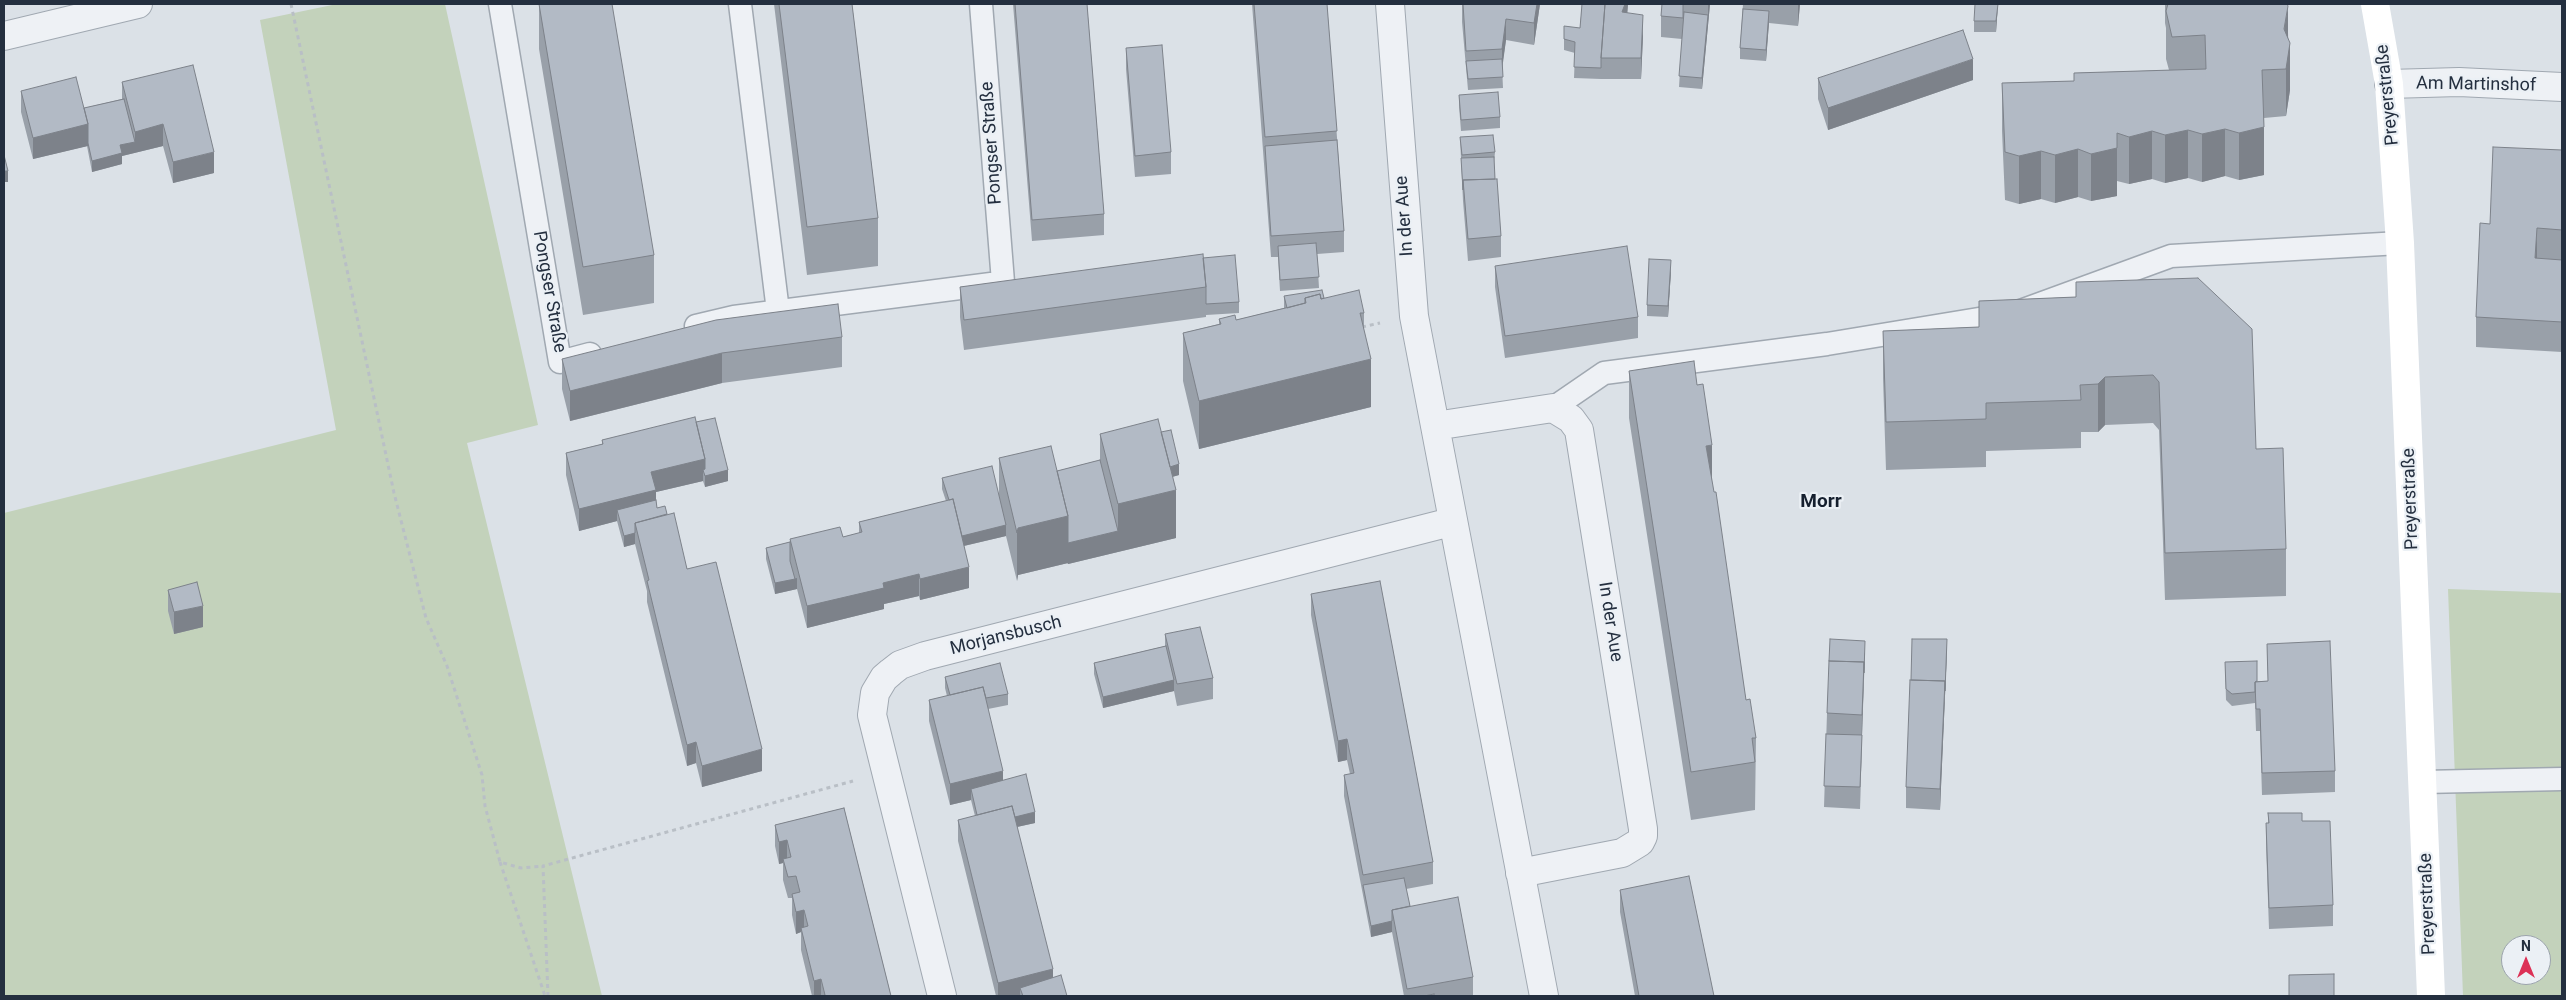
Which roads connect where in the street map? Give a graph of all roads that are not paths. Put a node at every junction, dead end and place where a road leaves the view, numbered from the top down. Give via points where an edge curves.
1 (138, 4) edge
2 (500, 4) edge
3 (740, 4) edge
4 (981, 4) edge
5 (1390, 4) edge
6 (2375, 4) edge
7 (4, 36) edge
8 (2389, 84) junction
9 (2562, 87) edge
10 (2400, 243) junction
11 (778, 311) junction
12 (676, 332) edge
13 (608, 349) edge
14 (1553, 408) junction
15 (1435, 426) junction
16 (1452, 522) junction
17 (2562, 779) edge
18 (2423, 782) junction
19 (1520, 873) junction
20 (942, 996) edge
21 (1544, 996) edge
22 (2431, 996) edge

1 - 7 street
2 - 13 lane, Pongser Straße via 560,362
3 - 11 lane
4 - 11 lane, Pongser Straße via 1013,281
5 - 15 street, In der Aue via 1414,316
6 - 8 street, Preyerstraße
8 - 9 street, Am Martinshof via 2459,82
8 - 10 street, Preyerstraße
10 - 14 lane via 2171,256 2015,312 1827,344 1604,373
10 - 18 street, Preyerstraße
11 - 12 lane, Pongser Straße via 734,316
14 - 15 street
14 - 19 street, In der Aue via 1572,419 1579,430 1643,828 1640,842 1622,853
15 - 16 street, In der Aue
16 - 19 street, In der Aue
16 - 20 street, Morjansbusch via 925,656 900,665 884,678 872,704 872,715
17 - 18 lane
18 - 22 street, Preyerstraße
19 - 21 street, In der Aue

